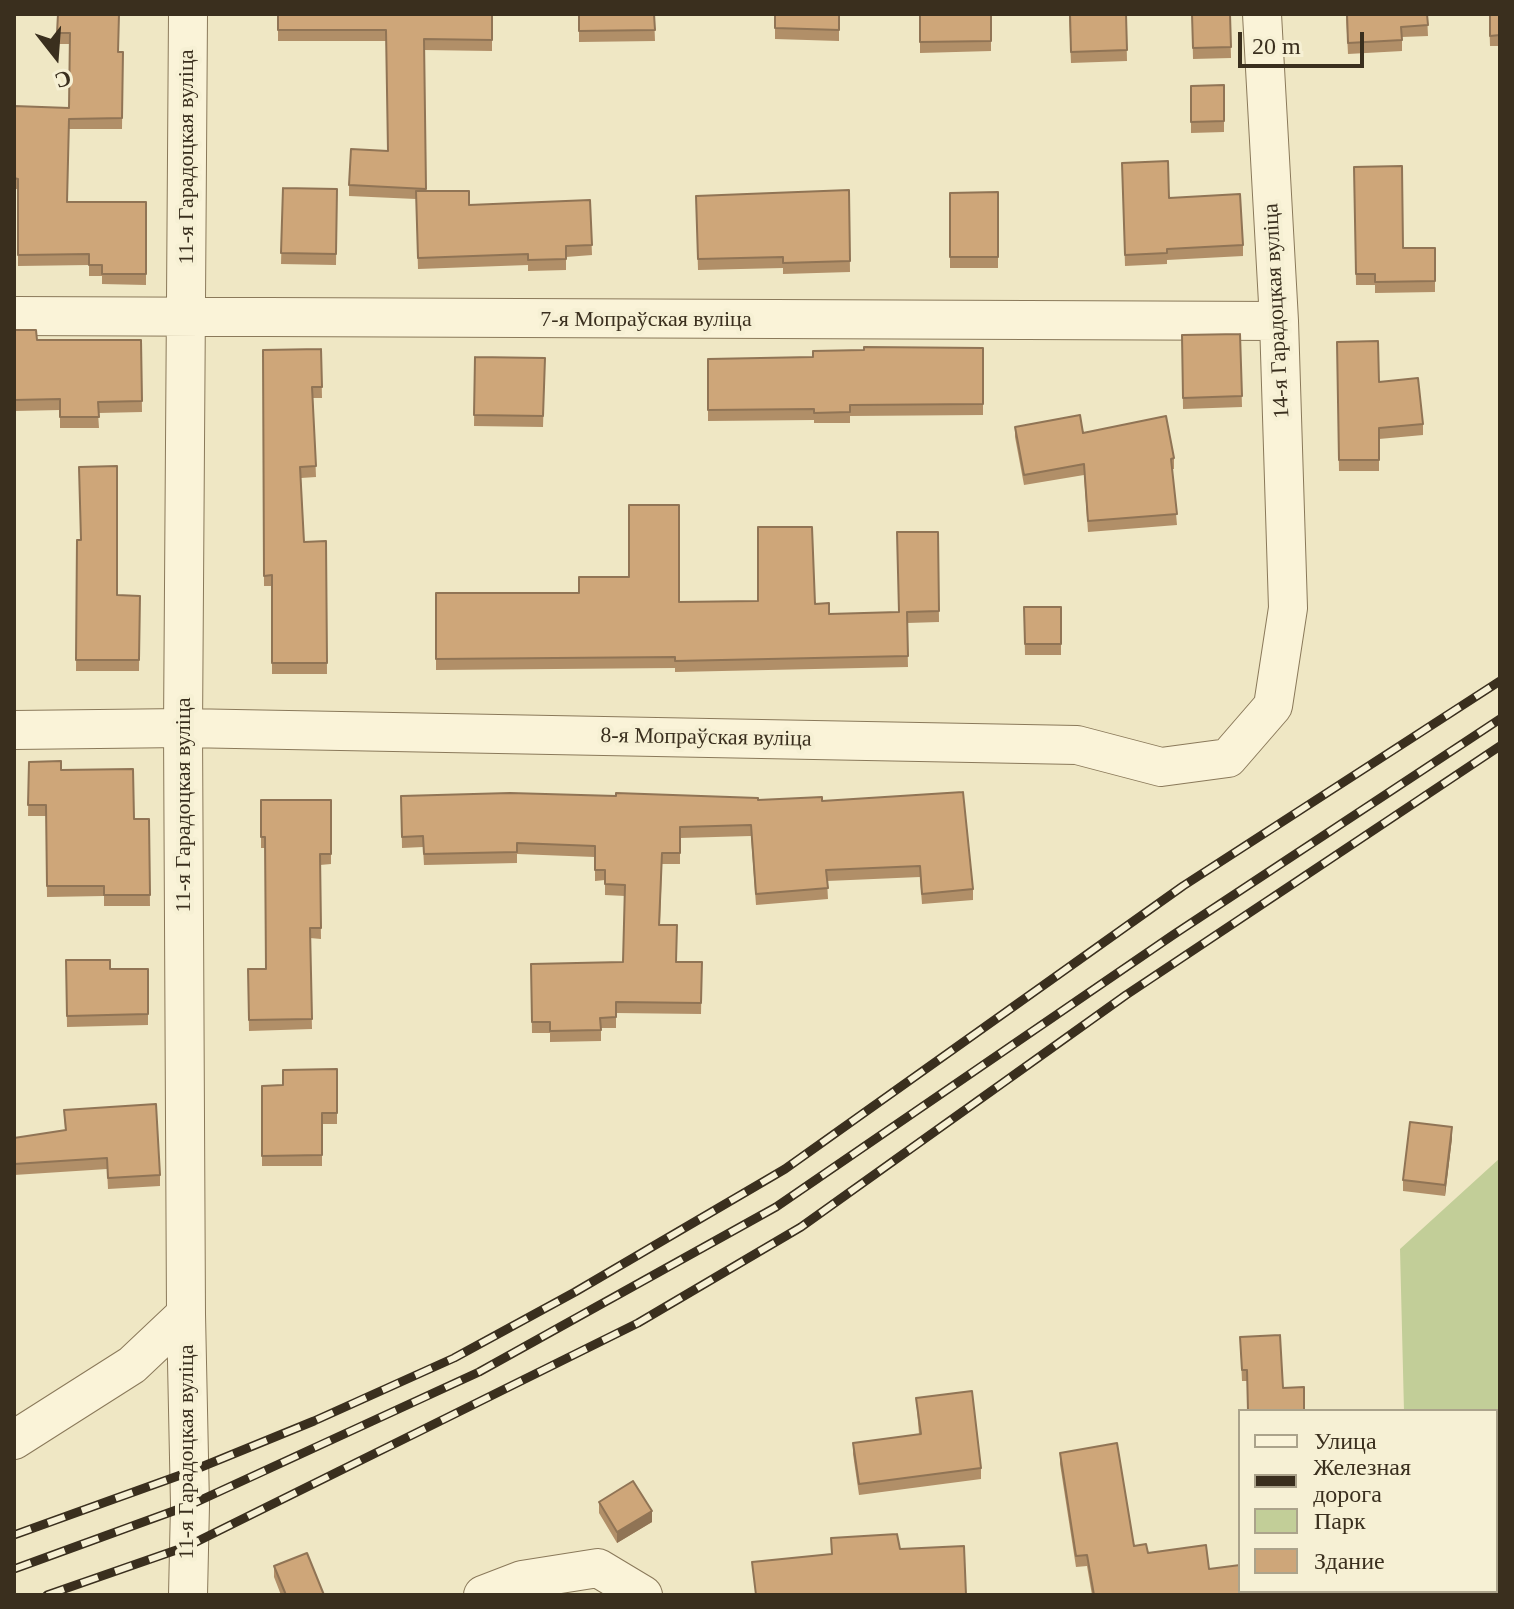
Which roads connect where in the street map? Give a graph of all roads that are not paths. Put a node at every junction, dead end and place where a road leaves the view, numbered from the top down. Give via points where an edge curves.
1 (188, 14) edge
2 (1262, 14) edge
3 (14, 316) edge
4 (186, 318) junction
5 (1279, 321) junction
6 (1288, 608) joint
7 (183, 728) junction
8 (14, 730) edge
9 (186, 1314) junction
10 (14, 1440) edge
11 (188, 1595) edge
12 (483, 1595) edge
13 (643, 1595) edge

1 - 4 street, 11-я Гарадоцкая вуліца
2 - 5 street, 14-я Гарадоцкая вуліца
3 - 4 street, 7-я Мопраўская вуліца
4 - 5 street, 7-я Мопраўская вуліца
4 - 7 street, 11-я Гарадоцкая вуліца
5 - 6 street, 14-я Гарадоцкая вуліца
6 - 7 street, 8-я Мопраўская вуліца via 1273,706 1228,758 1161,767 1077,745
7 - 8 street, 8-я Мопраўская вуліца
7 - 9 street, 11-я Гарадоцкая вуліца
9 - 10 street via 132,1365
9 - 11 street, 11-я Гарадоцкая вуліца
12 - 13 street via 522,1580 598,1568

